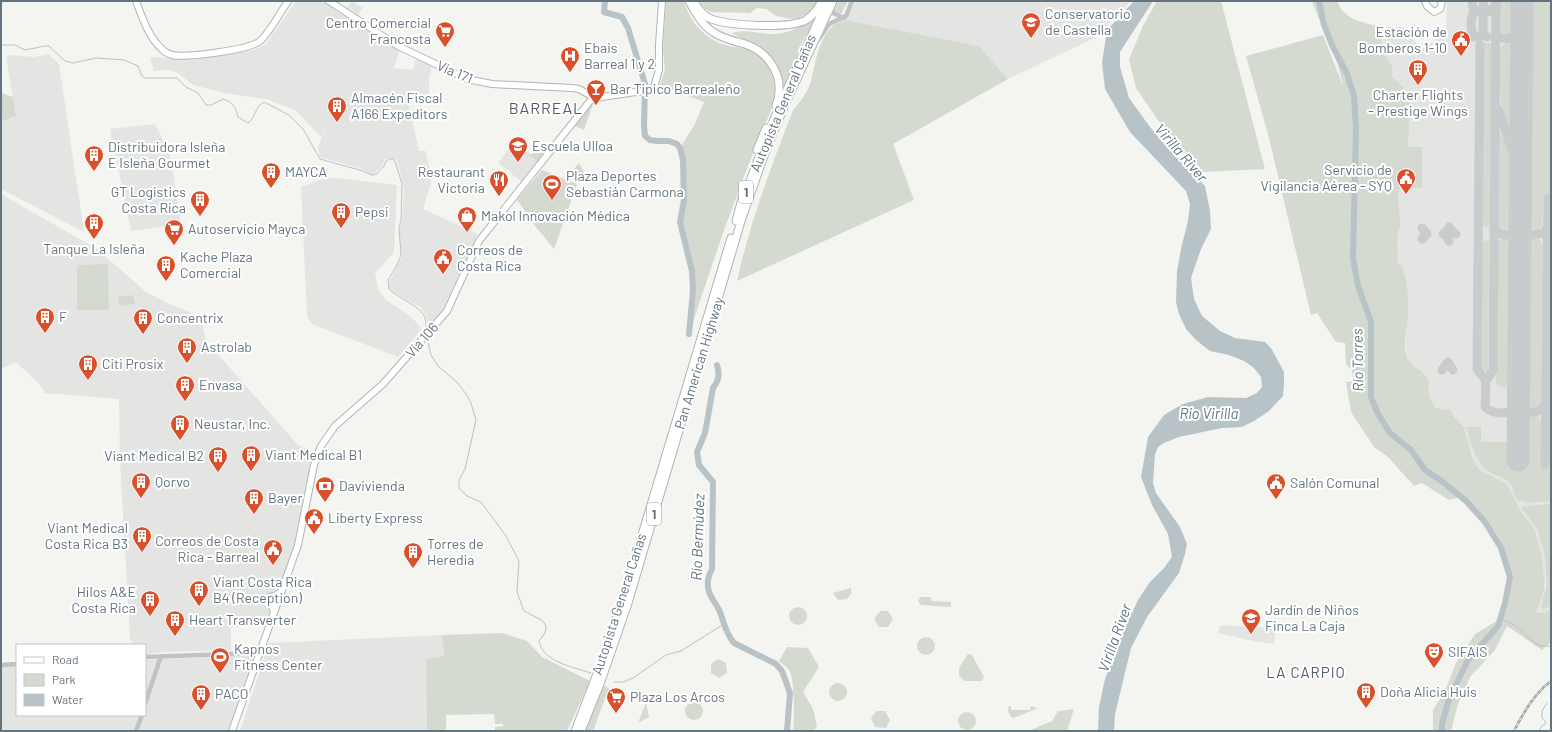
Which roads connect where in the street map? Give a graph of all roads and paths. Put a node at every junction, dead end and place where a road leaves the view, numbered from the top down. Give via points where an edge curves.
1 (136, 1) edge
2 (288, 1) edge
3 (328, 1) edge
4 (662, 1) edge
5 (689, 1) edge
6 (694, 1) edge
7 (822, 1) edge
8 (827, 1) edge
9 (834, 1) edge
10 (852, 1) edge
11 (1425, 1) edge
12 (1442, 1) edge
13 (844, 18) junction
14 (807, 60) junction
15 (595, 98) junction
16 (736, 221) junction
17 (281, 592) junction
18 (274, 612) junction
19 (260, 652) junction
20 (161, 656) junction
21 (146, 657) edge
22 (16, 664) edge
23 (1, 665) edge
24 (146, 701) edge
25 (142, 716) edge
26 (136, 731) edge
27 (232, 731) edge
28 (574, 731) edge
29 (582, 731) edge

1 - 2 main road via 162,50 171,55 183,56 218,52 259,42
3 - 15 main road, Vía 171 via 398,46 467,79 492,84 572,88
4 - 15 main road via 659,70 653,88
5 - 16 highway via 700,20 713,32 750,46 763,54 773,65 778,78 778,99 751,167
6 - 7 highway via 702,14 711,19 780,26 807,20
8 - 16 highway, Autopista General Cañas / 1 via 774,119
9 - 13 street via 833,13
9 - 14 highway, Pan American Highway / 1
10 - 13 street
11 - 12 main road via 1434,12 1440,9
13 - 14 street via 826,26
14 - 29 highway, Pan American Highway / 1 via 766,150 742,218 628,603
15 - 17 main road, Vía 106 via 590,100 479,241 447,311 383,384 335,426 321,446 314,465 298,545
16 - 28 highway, Autopista General Cañas / 1 via 621,605 595,682
17 - 18 main road, Vía 106
17 - 18 main road via 269,597
18 - 19 main road, Vía 106
19 - 20 street
19 - 27 main road, Vía 106
20 - 21 street
20 - 24 street
22 - 23 street
25 - 26 street

